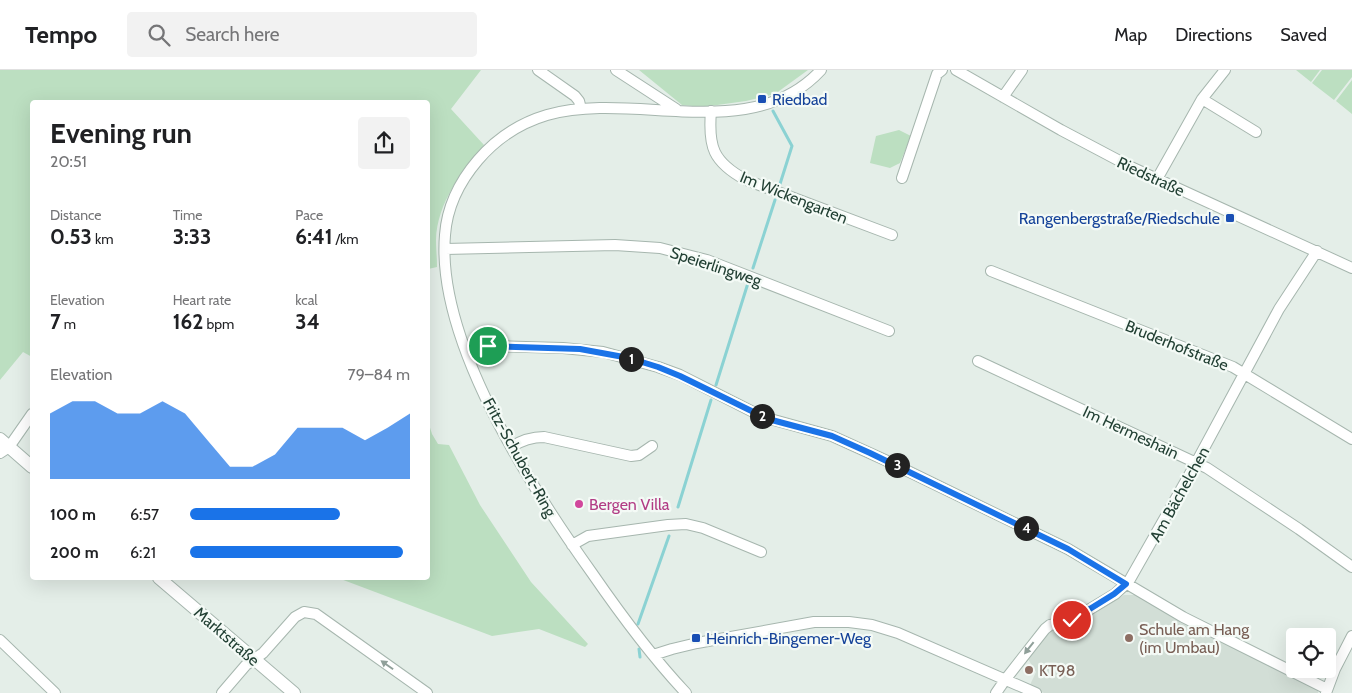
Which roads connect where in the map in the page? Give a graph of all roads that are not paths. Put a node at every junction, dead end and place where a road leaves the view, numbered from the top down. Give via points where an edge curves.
1 (538, 70) edge
2 (616, 70) edge
3 (821, 70) edge
4 (942, 70) edge
5 (956, 70) edge
6 (1022, 70) edge
7 (1226, 70) edge
8 (1003, 97) junction
9 (1202, 99) junction
10 (580, 109) junction
11 (678, 111) junction
12 (711, 111) junction
13 (1256, 132) dead end
14 (902, 178) dead end
15 (1157, 179) junction
16 (892, 235) dead end
17 (445, 249) junction
18 (1317, 251) junction
19 (1352, 268) edge
20 (991, 271) dead end
21 (889, 331) dead end
22 (467, 352) junction
23 (978, 361) dead end
24 (1245, 374) junction
25 (30, 416) edge
26 (1352, 439) edge
27 (3, 446) edge
28 (652, 446) dead end
29 (511, 447) junction
30 (1196, 463) junction
31 (30, 466) edge
32 (572, 545) junction
33 (761, 552) dead end
34 (1352, 566) edge
35 (162, 580) edge
36 (1126, 584) junction
37 (1352, 636) edge
38 (0, 640) edge
39 (653, 655) junction
40 (255, 660) junction
41 (1004, 680) junction
42 (1326, 691) edge
43 (55, 693) edge
44 (222, 693) edge
45 (294, 693) edge
46 (427, 693) edge
47 (686, 693) edge
48 (996, 693) edge
49 (1036, 693) edge

1 - 10 street via 575,96
2 - 11 street
3 - 12 street, Fritz-Schubert-Ring via 798,89 775,101 740,110
4 - 14 street via 937,74
5 - 8 street, Riedstraße
6 - 8 street
7 - 9 street
8 - 15 street, Riedstraße
9 - 13 street
9 - 15 street
10 - 11 street, Fritz-Schubert-Ring
10 - 17 street, Fritz-Schubert-Ring via 548,115 520,126 486,151 465,176 455,195 446,227
11 - 12 street, Fritz-Schubert-Ring
12 - 16 street, Im Wickengarten via 709,132 712,146 729,170 746,180
15 - 18 street, Riedstraße
17 - 21 street, Speierlingweg via 615,245 660,248 715,263
17 - 22 street, Fritz-Schubert-Ring via 454,316
18 - 19 street, Riedstraße
18 - 24 street, Am Bächelchen via 1278,309
20 - 24 street, Bruderhofstraße
22 - 29 street, Fritz-Schubert-Ring
22 - 36 street via 488,346 563,348 603,352 658,367 768,419 832,436 870,453 1068,549
23 - 30 street, Im Hermeshain
24 - 26 street, Bruderhofstraße
24 - 30 street, Am Bächelchen
25 - 27 street
27 - 31 street
28 - 29 street via 632,456 544,437 522,440
29 - 32 street, Fritz-Schubert-Ring
30 - 34 street, Im Hermeshain
30 - 36 street, Am Bächelchen
32 - 33 street via 588,536 686,524
32 - 39 street, Fritz-Schubert-Ring
35 - 40 street, Marktstraße
36 -> 41 street, Am Bächelchen via 1072,620 1044,629
36 - 42 street
37 - 42 street
38 - 43 street
39 - 41 street via 689,645 805,624 849,622 898,633
39 - 47 street, Fritz-Schubert-Ring
40 - 44 street via 246,665
40 - 45 street, Marktstraße
46 -> 40 street via 310,612 294,617
41 - 48 street, Am Bächelchen
41 - 49 street

